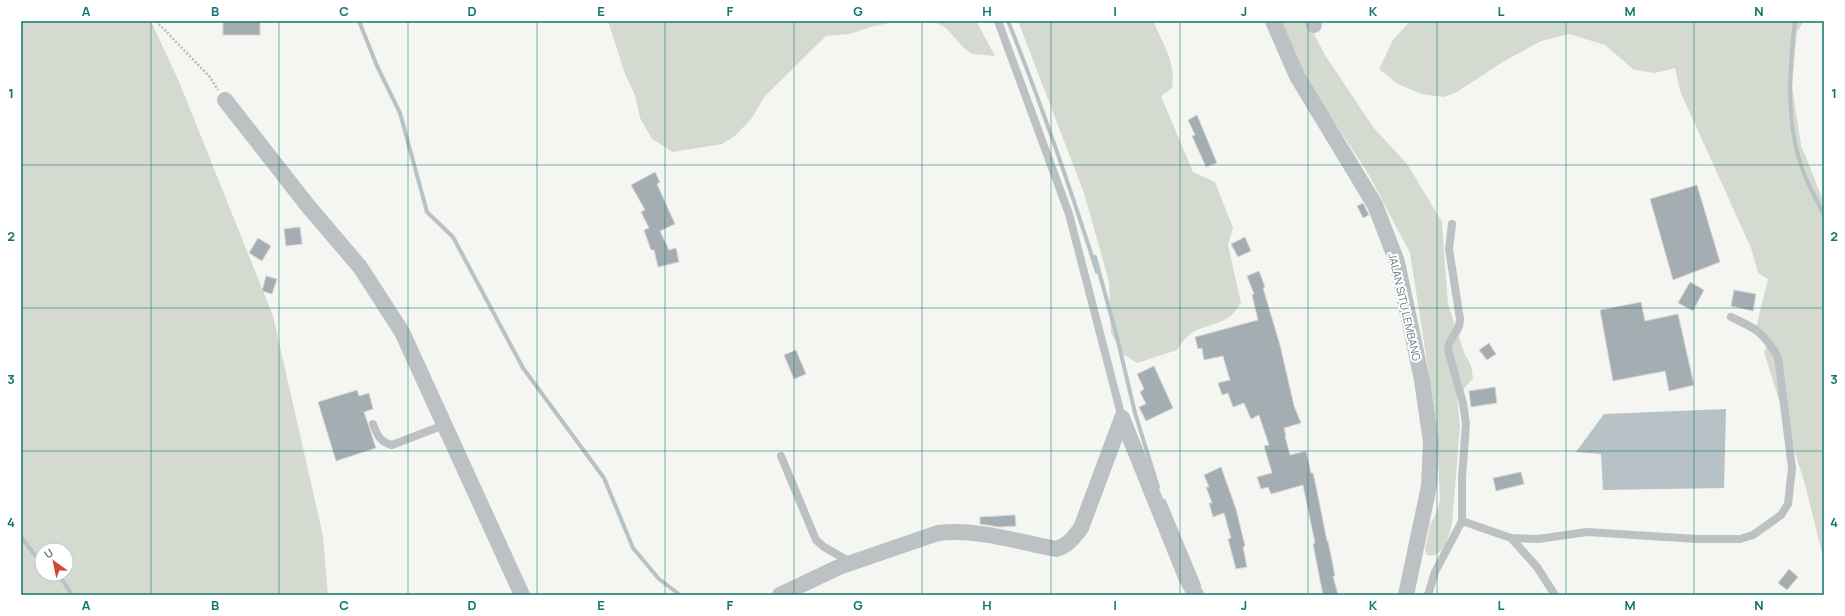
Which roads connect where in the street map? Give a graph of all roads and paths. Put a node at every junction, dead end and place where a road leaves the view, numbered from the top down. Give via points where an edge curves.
1 (156, 21) edge
2 (998, 21) edge
3 (1272, 21) edge
4 (225, 100) joint
5 (1452, 224) dead end
6 (1731, 317) dead end
7 (1122, 418) junction
8 (373, 424) dead end
9 (444, 424) junction
10 (781, 456) dead end
11 (1462, 521) junction
12 (1511, 538) junction
13 (852, 563) junction
14 (522, 595) edge
15 (780, 595) edge
16 (1196, 595) edge
17 (1406, 595) edge
18 (1428, 595) edge
19 (1555, 595) edge

1 - 4 path via 209,76
2 - 7 lane via 1069,214
3 - 17 street, JALAN SITU LEMBANG via 1297,76 1374,205 1397,262 1422,380 1431,442 1429,486
4 - 9 street via 308,206 360,267 402,332
5 - 11 lane via 1449,249 1460,328 1448,343 1448,350 1463,403 1466,424
6 - 12 lane via 1756,328 1778,357 1792,468 1788,504 1781,515 1753,535 1740,539 1587,532 1538,539
7 - 13 street via 1080,528 1068,544 1056,549 972,532 953,531 938,533
7 - 16 street via 1186,578
8 - 9 lane via 378,438 392,444
9 - 14 street
10 - 13 lane via 816,540
11 - 12 lane
11 - 18 lane via 1435,572
12 - 19 lane via 1537,567
13 - 15 street

